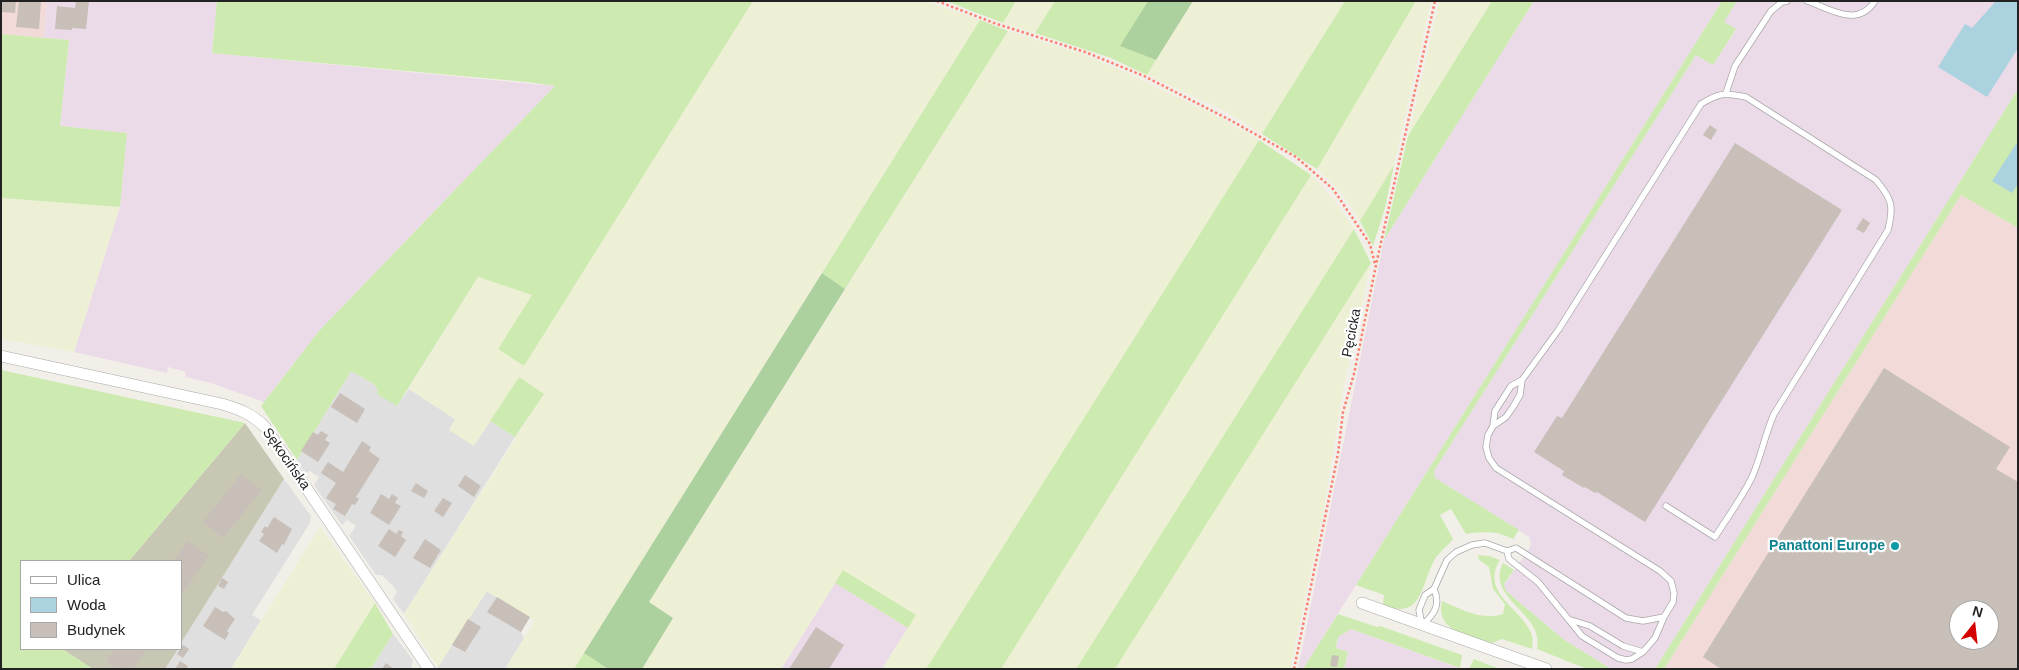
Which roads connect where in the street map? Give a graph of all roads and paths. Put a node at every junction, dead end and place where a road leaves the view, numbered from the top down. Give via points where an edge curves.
1 (937, 1) edge
2 (1436, 1) edge
3 (1787, 1) edge
4 (1807, 1) edge
5 (1875, 1) edge
6 (1726, 93) junction
7 (1376, 265) junction
8 (1, 356) edge
9 (1522, 380) junction
10 (1493, 426) junction
11 (1666, 506) dead end
12 (1507, 551) junction
13 (1434, 590) junction
14 (1362, 603) dead end
15 (1664, 617) junction
16 (1571, 620) junction
17 (1422, 625) junction
18 (1643, 652) junction
19 (429, 669) edge
20 (1294, 669) edge
21 (1546, 669) edge

1 - 7 path via 1144,76 1296,157 1333,189 1370,244
2 - 7 path, Pęcicka
3 - 6 lane via 1771,10 1734,66
4 - 5 lane via 1833,12 1855,15
6 - 9 lane via 1701,104 1559,329
6 - 11 lane via 1746,97 1876,180 1888,194 1892,212 1888,230 1774,414 1752,478 1715,537
7 - 20 path, Pęcicka via 1343,412 1338,454
8 - 19 street, Sękocińska via 222,404 257,419
9 - 10 lane via 1520,395 1510,412
9 - 10 lane via 1511,386 1495,411
10 - 15 lane via 1486,447 1496,468 1671,581 1673,602
12 - 13 lane via 1485,544 1456,552 1447,560
12 - 15 lane via 1516,548 1626,618 1643,621
12 - 16 lane via 1509,559 1538,582
13 - 17 lane via 1425,595 1419,610
13 - 17 lane via 1438,598 1433,616
14 - 17 street
15 - 18 lane via 1655,638
16 - 18 lane via 1590,626 1623,646
16 - 18 lane via 1582,636 1618,658 1632,659
17 - 21 street

